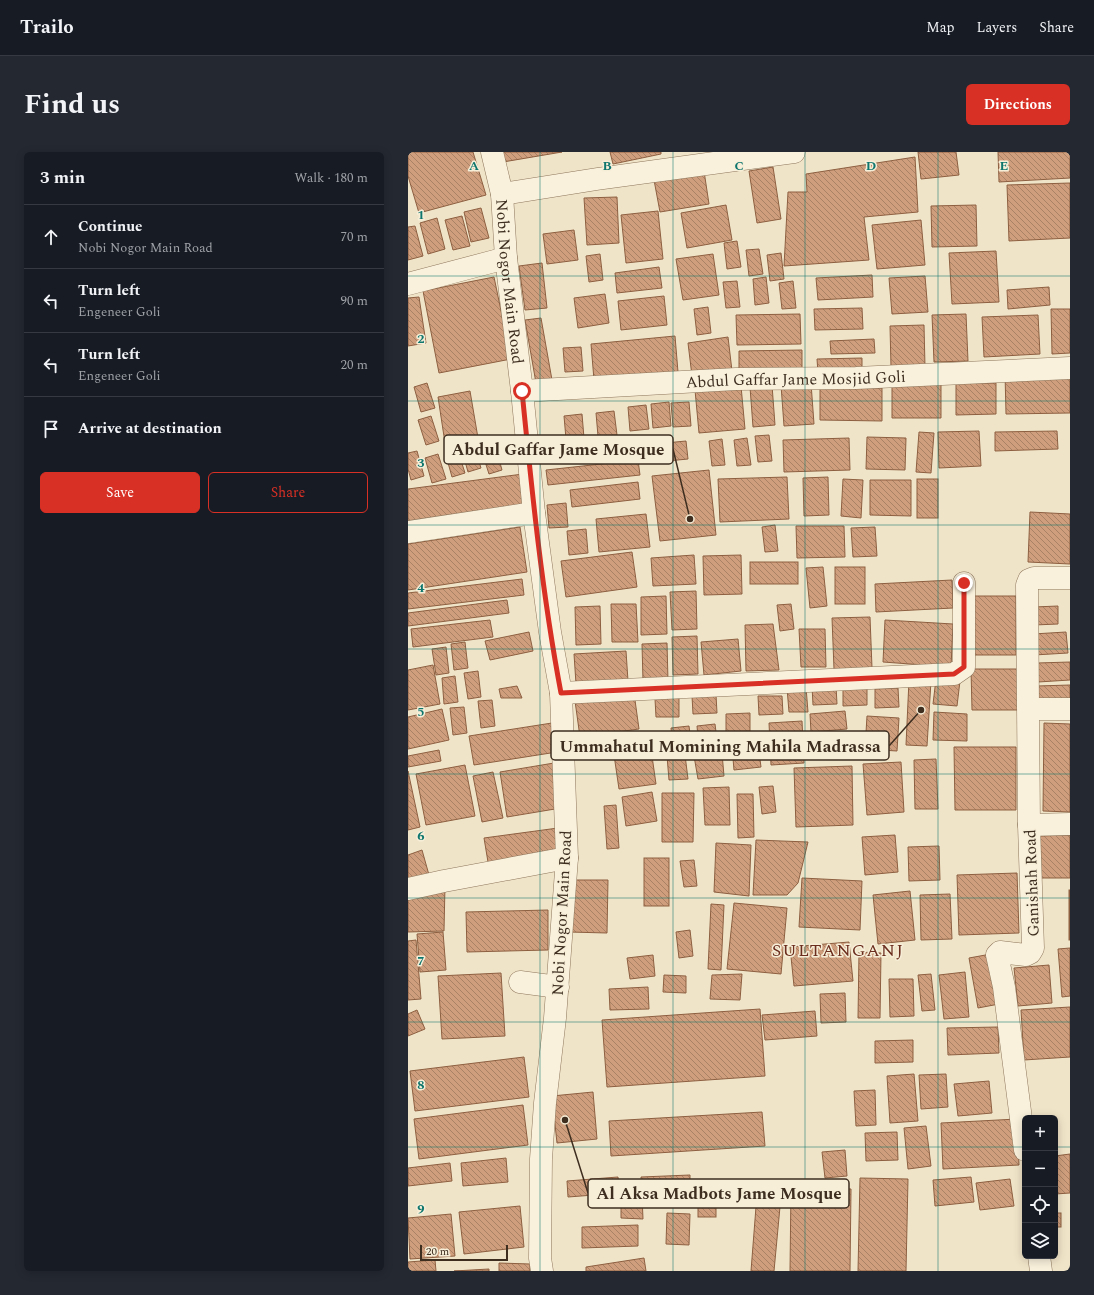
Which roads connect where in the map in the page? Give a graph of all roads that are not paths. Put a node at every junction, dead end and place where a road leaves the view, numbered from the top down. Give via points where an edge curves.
1 (492, 152) edge
2 (794, 152) edge
3 (502, 194) junction
4 (506, 258) junction
5 (408, 284) edge
6 (1070, 368) edge
7 (522, 391) junction
8 (534, 512) junction
9 (408, 532) edge
10 (1070, 578) edge
11 (964, 583) dead end
12 (561, 693) junction
13 (1070, 708) edge
14 (1029, 709) junction
15 (1070, 824) edge
16 (1029, 825) junction
17 (567, 858) junction
18 (408, 889) edge
19 (520, 982) dead end
20 (558, 987) junction
21 (1022, 1127) edge
22 (1039, 1259) edge
23 (542, 1271) edge
24 (1041, 1271) edge

1 - 3 street, Nobi Nogor Main Road
2 - 3 street
3 - 4 street, Nobi Nogor Main Road
4 - 5 street
4 - 7 street, Nobi Nogor Main Road
6 - 7 street, Abdul Gaffar Jame Mosjid Goli via 856,378 736,379
7 - 8 street, Nobi Nogor Main Road
8 - 9 street
8 - 12 street, Nobi Nogor Main Road
10 - 14 street, Ganishah Road via 1034,578 1029,580 1027,585
11 - 12 street via 964,667 954,674
12 - 17 street, Nobi Nogor Main Road
13 - 14 street
14 - 16 street, Ganishah Road
15 - 16 street
16 - 21 street, Ganishah Road via 1033,948 1026,955 1000,952 998,955
17 - 18 street
17 - 20 street, Nobi Nogor Main Road
19 - 20 street
20 - 23 street, Nobi Nogor Main Road via 541,1159
22 - 24 street

